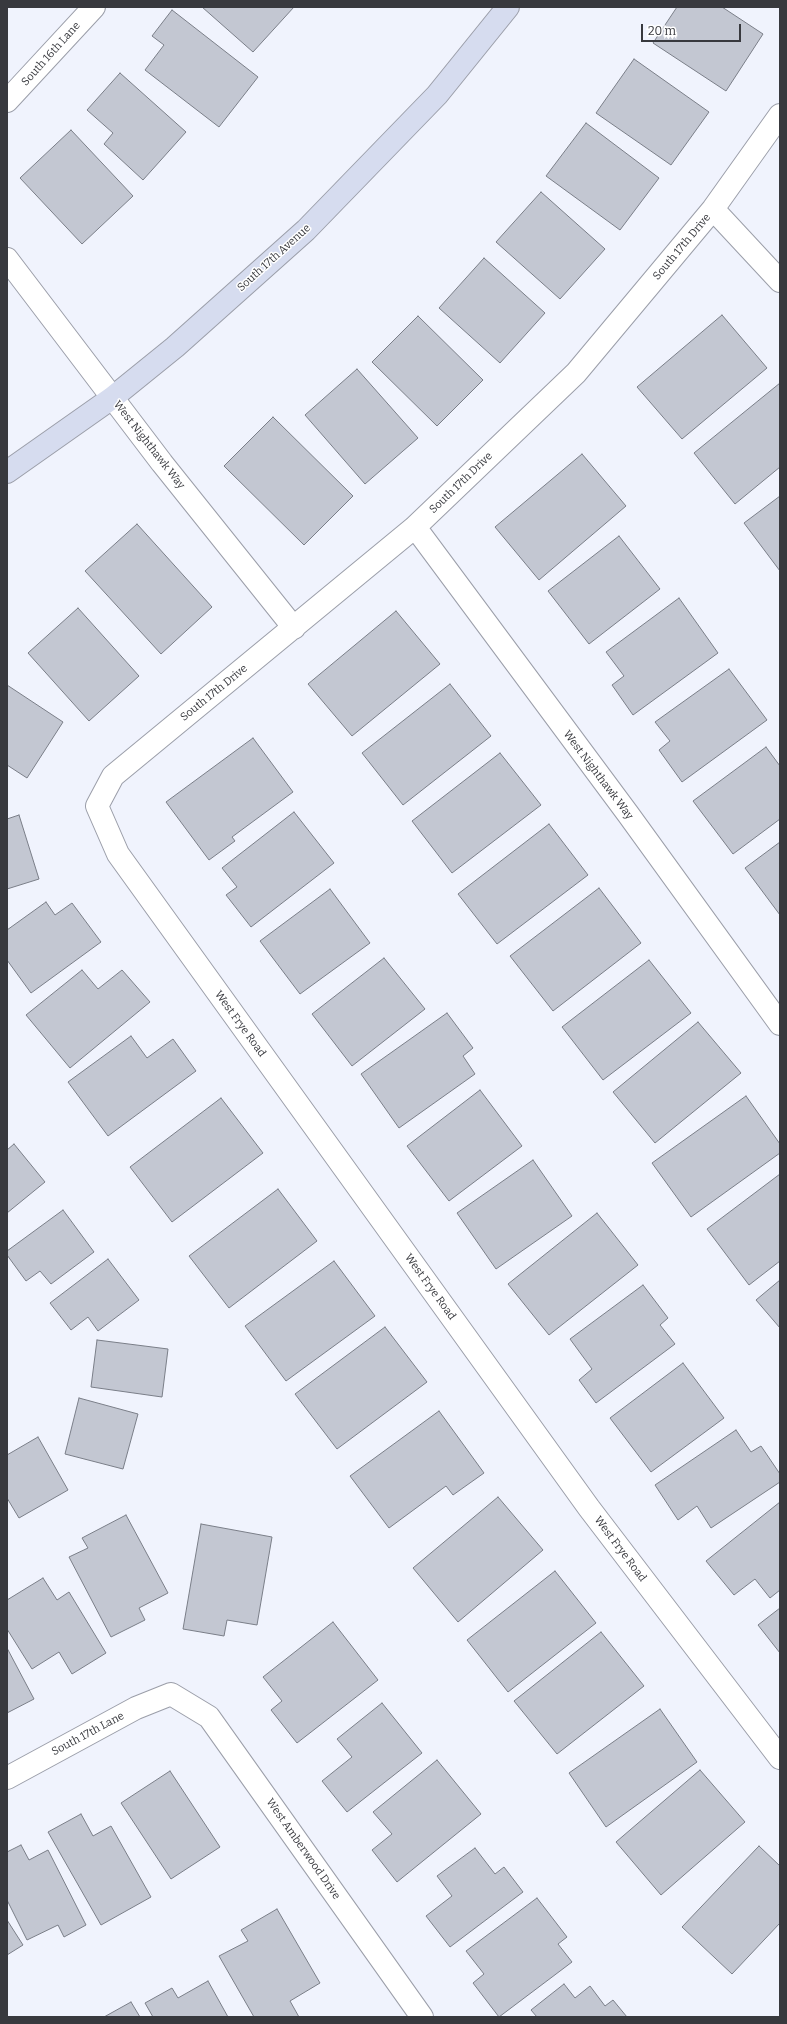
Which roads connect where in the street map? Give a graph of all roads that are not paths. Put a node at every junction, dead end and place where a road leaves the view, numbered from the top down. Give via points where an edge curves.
1 (94, 7) edge
2 (508, 7) edge
3 (7, 101) edge
4 (780, 115) edge
5 (713, 209) junction
6 (7, 259) edge
7 (780, 282) edge
8 (112, 398) junction
9 (7, 472) edge
10 (415, 527) junction
11 (294, 628) junction
12 (97, 806) joint
13 (780, 1024) edge
14 (171, 1694) joint
15 (780, 1758) edge
16 (7, 1778) edge
17 (422, 2017) edge

1 - 3 street, South 16th Lane
2 - 8 main road, South 17th Avenue via 437,95 306,230 175,347
4 - 5 street, South 17th Drive
5 - 7 street
5 - 10 street, South 17th Drive via 576,373
6 - 8 street, West Nighthawk Way
8 - 9 main road, South 17th Avenue
8 - 11 street, West Nighthawk Way
10 - 11 street, South 17th Drive
10 - 13 street, West Nighthawk Way
11 - 12 street, South 17th Drive via 112,776
12 - 15 street, West Frye Road via 118,854 589,1508
14 - 16 street, South 17th Lane via 136,1708
14 - 17 street, West Amberwood Drive via 209,1717

